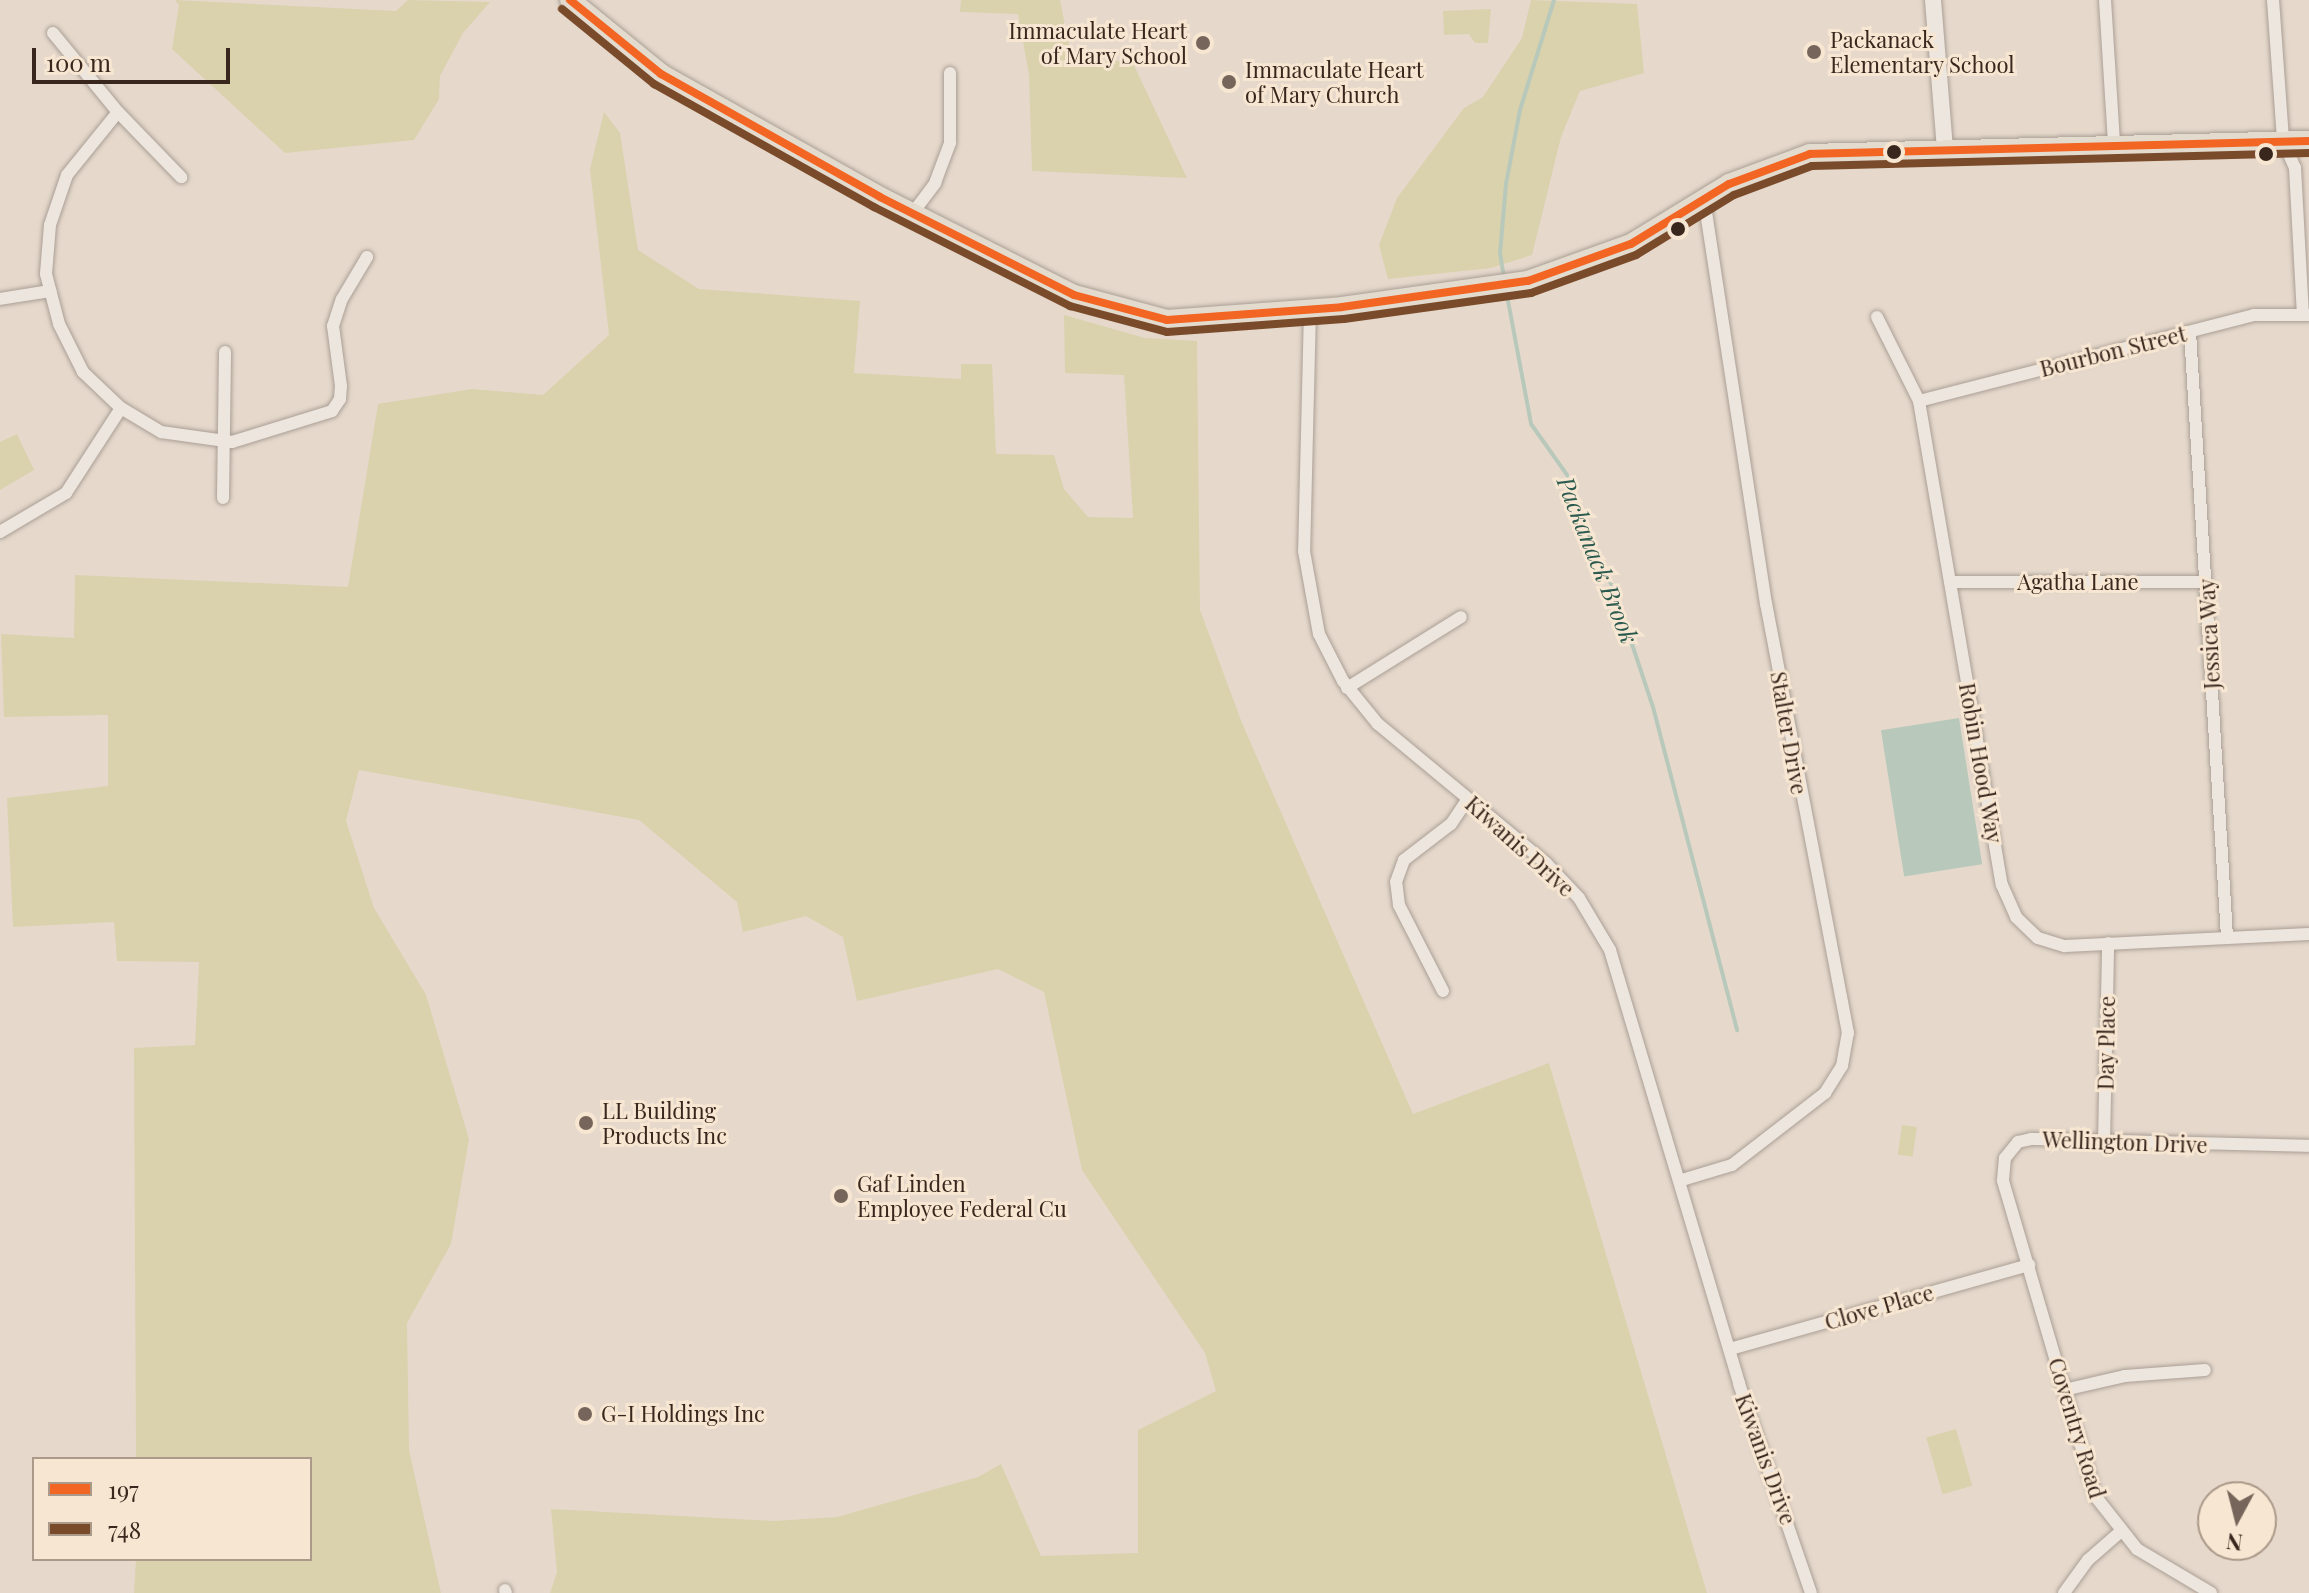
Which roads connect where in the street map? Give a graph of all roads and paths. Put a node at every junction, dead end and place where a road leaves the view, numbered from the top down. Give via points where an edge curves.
1 (570, 0) edge
2 (1933, 0) edge
3 (2105, 0) edge
4 (2273, 0) edge
5 (53, 33) dead end
6 (950, 73) dead end
7 (118, 112) junction
8 (2283, 141) junction
9 (2309, 141) edge
10 (2114, 144) junction
11 (1945, 148) junction
12 (181, 177) dead end
13 (1704, 198) junction
14 (912, 214) junction
15 (367, 257) dead end
16 (50, 291) junction
17 (0, 299) edge
18 (1310, 310) junction
19 (2306, 315) edge
20 (1877, 317) dead end
21 (2190, 332) junction
22 (225, 352) dead end
23 (1919, 401) junction
24 (121, 408) junction
25 (224, 442) junction
26 (223, 498) dead end
27 (0, 532) edge
28 (1950, 582) junction
29 (2206, 582) junction
30 (1461, 617) dead end
31 (1347, 688) junction
32 (1468, 799) junction
33 (2309, 934) edge
34 (2227, 937) junction
35 (2108, 943) junction
36 (1443, 991) dead end
37 (2104, 1142) junction
38 (2309, 1146) edge
39 (1682, 1180) junction
40 (2013, 1213) joint
41 (2029, 1265) junction
42 (1730, 1349) junction
43 (2205, 1370) dead end
44 (2064, 1390) junction
45 (2120, 1532) junction
46 (1811, 1593) edge
47 (2064, 1593) edge
48 (2211, 1593) edge

1 - 14 main road via 661,74
2 - 11 street
3 - 10 street
4 - 8 street
5 - 7 street
6 - 14 street via 950,143 935,183
7 - 12 street
7 - 16 street via 67,175 50,225
8 - 9 main road
8 - 10 main road
8 - 19 street via 2295,168
10 - 11 main road
11 - 13 main road via 1810,154 1770,166
13 - 18 main road via 1631,244 1508,285
13 - 39 street, Stalter Drive via 1766,604 1848,1033 1842,1066 1825,1093 1732,1165
14 - 18 main road via 1074,295 1127,312 1191,320
15 - 25 street via 333,326 341,386 332,411
16 - 17 street
16 - 24 street via 59,324 83,372
18 - 31 street, Kiwanis Drive via 1306,580 1319,634
19 - 21 street, Bourbon Street via 2254,315
20 - 23 street, Robin Hood Way
21 - 23 street, Bourbon Street
21 - 29 street, Jessica Way
22 - 25 street
23 - 28 street, Robin Hood Way
24 - 25 street via 161,432
24 - 27 street via 66,493
25 - 26 street
28 - 29 street, Agatha Lane
28 - 35 street, Robin Hood Way via 2008,902 2026,929 2051,944
29 - 34 street, Jessica Way
30 - 31 street
31 - 32 street, Kiwanis Drive via 1378,724
32 - 36 street via 1451,824 1404,860 1396,882 1399,905
32 - 39 street, Kiwanis Drive via 1556,873 1596,923 1623,980
33 - 34 street, Robin Hood Way
34 - 35 street, Robin Hood Way
35 - 37 street, Day Place
37 - 38 street, Wellington Drive
37 - 40 street, Wellington Drive via 2018,1142 2003,1169
39 - 42 street, Kiwanis Drive
40 - 41 street, Coventry Road
41 - 42 street, Clove Place
41 - 44 street, Coventry Road
42 - 46 street, Kiwanis Drive
43 - 44 street via 2125,1376
44 - 45 street, Coventry Road via 2092,1486
45 - 47 street via 2088,1560
45 - 48 street, Coventry Road via 2155,1562

